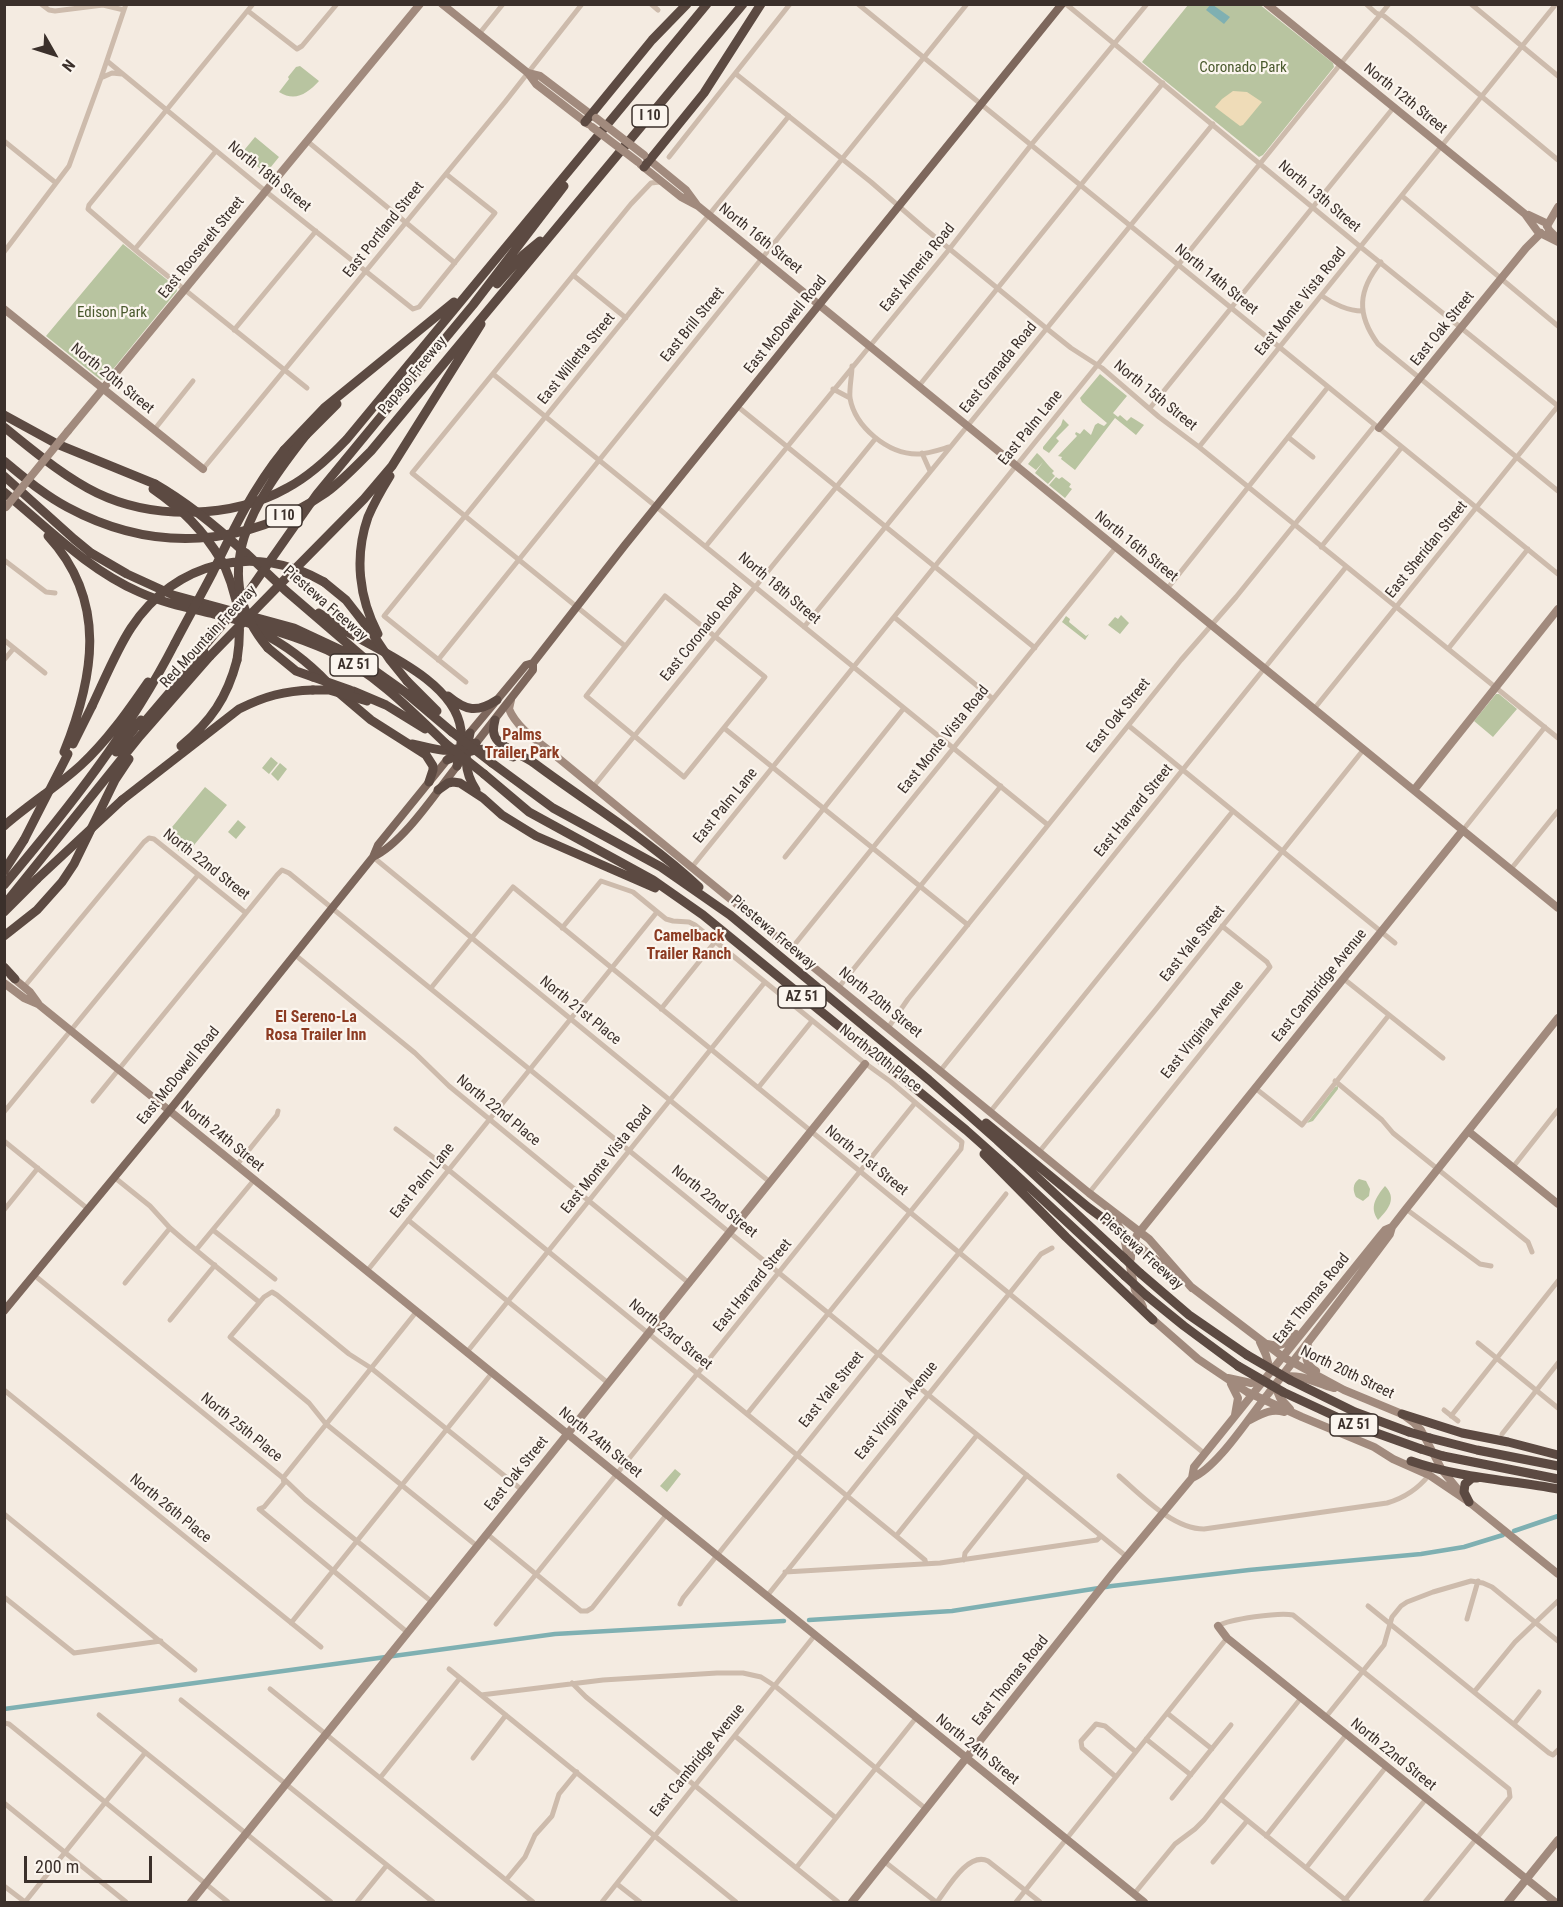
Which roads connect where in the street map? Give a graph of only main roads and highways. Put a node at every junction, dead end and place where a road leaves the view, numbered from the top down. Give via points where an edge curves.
1 (420, 4) edge
2 (442, 4) edge
3 (687, 4) edge
4 (707, 4) edge
5 (743, 4) edge
6 (761, 4) edge
7 (1064, 4) edge
8 (1267, 4) edge
9 (591, 120) junction
10 (587, 151) junction
11 (644, 161) junction
12 (698, 206) junction
13 (1557, 209) edge
14 (557, 227) junction
15 (1542, 228) junction
16 (1558, 241) edge
17 (469, 293) junction
18 (495, 302) junction
19 (819, 305) junction
20 (4, 309) edge
21 (435, 353) junction
22 (382, 361) junction
23 (103, 388) junction
24 (4, 415) edge
25 (1377, 426) road end
26 (4, 427) edge
27 (408, 442) junction
28 (4, 461) edge
29 (203, 469) road end
30 (4, 476) edge
31 (4, 484) edge
32 (154, 486) junction
33 (4, 492) edge
34 (18, 503) junction
35 (5, 508) edge
36 (285, 590) junction
37 (1558, 609) edge
38 (217, 615) junction
39 (242, 622) junction
40 (175, 643) junction
41 (205, 653) junction
42 (532, 663) junction
43 (408, 680) junction
44 (436, 688) junction
45 (413, 694) junction
46 (497, 700) junction
47 (511, 700) junction
48 (160, 714) junction
49 (495, 720) junction
50 (412, 721) junction
51 (470, 733) joint
52 (445, 742) junction
53 (409, 743) junction
54 (464, 749) junction
55 (66, 753) junction
56 (447, 760) joint
57 (457, 766) joint
58 (544, 771) junction
59 (429, 782) junction
60 (438, 790) junction
61 (1414, 790) junction
62 (483, 798) junction
63 (122, 800) junction
64 (4, 826) edge
65 (50, 829) junction
66 (1463, 830) junction
67 (373, 857) junction
68 (4, 871) edge
69 (4, 885) edge
70 (4, 897) edge
71 (684, 902) junction
72 (4, 904) edge
73 (1558, 908) edge
74 (4, 912) edge
75 (730, 915) junction
76 (6, 934) edge
77 (4, 969) edge
78 (15, 979) joint
79 (4, 983) edge
80 (38, 1005) junction
81 (1558, 1018) edge
82 (865, 1064) road end
83 (929, 1080) junction
84 (919, 1092) junction
85 (169, 1111) junction
86 (1468, 1131) junction
87 (1558, 1204) edge
88 (1106, 1206) junction
89 (1392, 1227) junction
90 (1140, 1232) junction
91 (1123, 1233) junction
92 (1134, 1242) junction
93 (1155, 1260) junction
94 (1128, 1272) junction
95 (1192, 1288) junction
96 (1328, 1300) junction
97 (5, 1308) edge
98 (1153, 1320) junction
99 (1252, 1335) junction
100 (1312, 1338) junction
101 (1283, 1357) junction
102 (1293, 1362) junction
103 (1226, 1378) junction
104 (1272, 1378) junction
105 (1344, 1390) junction
106 (1253, 1394) junction
107 (1266, 1396) junction
108 (1402, 1414) junction
109 (1302, 1417) junction
110 (1232, 1420) junction
111 (1246, 1422) junction
112 (568, 1434) junction
113 (1374, 1447) junction
114 (1432, 1454) junction
115 (1558, 1455) edge
116 (1411, 1461) junction
117 (1558, 1466) edge
118 (1442, 1470) junction
119 (1192, 1478) junction
120 (1478, 1478) junction
121 (1558, 1479) edge
122 (1558, 1489) edge
123 (1469, 1502) junction
124 (1558, 1574) edge
125 (1218, 1626) road end
126 (966, 1758) junction
127 (1558, 1840) edge
128 (1527, 1880) junction
129 (191, 1902) edge
130 (852, 1902) edge
131 (1144, 1902) edge
132 (1508, 1902) edge
133 (1555, 1902) edge

1 - 23 main road, East Roosevelt Street
2 - 9 main road, North 16th Street via 528,73 540,76
3 - 9 highway via 652,40
4 - 10 highway, Papago Freeway / I 10
5 - 14 highway, Papago Freeway / I 10
6 - 11 highway via 704,93
7 - 19 main road, East McDowell Road
8 - 15 main road, North 12th Street
9 - 11 main road, North 16th Street, bridge
10 - 17 highway, Papago Freeway / I 10
10 - 21 highway
11 - 12 main road, North 16th Street via 686,190
11 - 12 main road, North 16th Street via 681,198
12 - 19 main road, North 16th Street
13 - 15 main road, East Oak Street
14 - 18 highway, Papago Freeway / I 10
14 - 21 highway via 523,255
15 - 16 main road, North 12th Street
15 - 25 main road, East Oak Street
17 - 22 highway, Red Mountain Freeway
17 - 26 highway, Papago Freeway / I 10 via 347,440 325,462 267,498 217,510 174,512 120,503 59,471
18 - 27 highway, Red Mountain Freeway
18 - 28 highway, Papago Freeway / I 10 via 348,474 328,491 269,524 190,540 125,531 66,507
19 - 42 main road, East McDowell Road
19 - 61 main road, North 16th Street
20 - 23 main road, North 20th Street
21 - 41 highway, bridge via 316,502 246,603
22 - 40 highway, Red Mountain Freeway, bridge via 324,408 270,468 247,503
22 - 50 highway, bridge via 306,435 266,489 245,534 240,590 244,612 280,660 296,671 386,705
23 - 29 main road, North 20th Street
23 - 35 main road, East Roosevelt Street, bridge
24 - 32 highway via 57,444
27 - 41 highway, Red Mountain Freeway, bridge via 364,500
27 - 43 highway, bridge via 372,508 363,534 360,584 364,604 378,634
30 - 45 highway via 74,539 127,574 173,595 294,628 354,656
31 - 38 highway via 119,576
32 - 36 highway, Piestewa Freeway / AZ 51, bridge via 204,516
32 - 63 highway, bridge via 194,522 223,562 237,604 240,640 228,689 211,717
33 - 34 highway, Piestewa Freeway / AZ 51
34 - 38 highway, Piestewa Freeway / AZ 51 via 112,579 140,593
34 - 55 highway via 67,560 81,586 88,612 91,655
36 - 44 highway via 341,628 409,666
36 - 45 highway, Piestewa Freeway / AZ 51
37 - 61 main road
38 - 39 highway, Piestewa Freeway / AZ 51
39 - 52 highway, Piestewa Freeway / AZ 51 via 309,643 351,664 398,699
39 - 53 highway via 291,650 351,705
40 - 64 highway via 90,756
40 - 65 highway, Red Mountain Freeway via 128,725
41 - 48 highway, Red Mountain Freeway
41 - 65 highway
41 - 70 highway
42 - 46 main road, East McDowell Road
42 - 47 main road, East McDowell Road via 533,670
43 - 45 highway
43 - 55 highway, bridge via 354,609 324,582 278,564 229,562 188,576 152,603 130,629
44 - 46 highway via 469,709
44 - 54 highway via 458,716
45 - 75 highway, Piestewa Freeway / AZ 51, bridge via 438,713 452,732 553,808 661,867
46 - 51 main road, East McDowell Road
47 - 49 main road, East McDowell Road
47 - 88 main road, North 20th Street via 509,711 520,725
48 - 72 highway, Red Mountain Freeway
48 - 76 highway via 115,780 69,873 31,916
49 - 54 main road, East McDowell Road
49 - 58 highway via 493,731 497,740
50 - 52 highway
50 - 63 highway, bridge via 329,690 278,693 239,709
51 - 54 highway
52 - 71 highway, Piestewa Freeway / AZ 51, bridge via 534,815 653,880
53 - 54 highway via 445,751
53 - 59 highway via 430,761 433,770
54 - 56 highway
54 - 57 highway
54 - 58 highway via 497,750
54 - 62 highway via 469,777
55 - 68 highway, bridge via 24,840
56 - 59 main road, East McDowell Road
57 - 60 main road, East McDowell Road
58 - 75 highway via 612,818
59 - 67 main road, East McDowell Road via 378,845
60 - 62 highway via 456,782
60 - 67 main road, East McDowell Road via 391,845
61 - 66 main road, North 16th Street
62 - 71 highway via 536,836
63 - 74 highway, bridge
65 - 69 highway, Red Mountain Freeway
66 - 73 main road, North 16th Street
66 - 90 main road, East Cambridge Avenue
67 - 85 main road, East McDowell Road
71 - 84 highway, Piestewa Freeway / AZ 51
75 - 83 highway, Piestewa Freeway / AZ 51
77 - 78 highway
78 - 80 main road, North 24th Street
79 - 80 main road, North 24th Street
80 - 85 main road, North 24th Street
81 - 86 main road, East Thomas Road
82 - 112 main road, East Oak Street
83 - 91 highway
83 - 117 highway, Piestewa Freeway / AZ 51, bridge via 1140,1273 1189,1315 1246,1355 1355,1412 1409,1432
84 - 94 highway, Piestewa Freeway / AZ 51
84 - 98 highway
85 - 97 main road, East McDowell Road
85 - 112 main road, North 24th Street
86 - 87 main road
86 - 89 main road, East Thomas Road
88 - 90 main road, North 20th Street
88 - 91 main road, North 20th Street
89 - 96 main road, East Thomas Road via 1385,1230
89 - 100 main road, East Thomas Road
90 - 91 main road
90 - 92 main road, East Cambridge Avenue
90 - 95 main road, North 20th Street
91 - 92 main road, North 20th Street
91 - 94 main road, North 20th Street
92 - 93 main road, North 20th Street
92 - 94 main road, East Cambridge Avenue
93 - 94 main road via 1141,1256
93 - 95 main road, North 20th Street
94 - 98 main road, North 20th Street via 1139,1301
94 - 121 highway, Piestewa Freeway / AZ 51, bridge via 1147,1296 1184,1326 1238,1366 1290,1395 1354,1425 1443,1456
95 - 99 main road, North 20th Street
96 - 99 main road via 1285,1344 1273,1346
96 - 101 main road, East Thomas Road
98 - 103 main road, North 20th Street
99 - 101 main road, North 20th Street
99 - 104 main road via 1266,1354
100 - 102 main road, East Thomas Road
100 - 105 main road via 1306,1354 1308,1365
101 - 102 main road, North 20th Street
101 - 104 main road, East Thomas Road
102 - 104 main road, East Thomas Road
102 - 105 main road, North 20th Street
103 - 104 main road via 1251,1383
103 - 106 main road, North 20th Street
103 - 110 main road via 1238,1398
104 - 105 main road via 1299,1376
104 - 106 main road, East Thomas Road
104 - 107 main road
104 - 109 main road via 1284,1404
105 - 108 main road, North 20th Street
106 - 107 main road, North 20th Street
106 - 110 main road, East Thomas Road
107 - 109 main road, North 20th Street
107 - 111 main road, East Thomas Road
108 - 114 main road, North 20th Street via 1421,1430
108 - 115 highway via 1462,1433
109 - 111 main road via 1272,1410
109 - 113 main road, North 20th Street
110 - 119 main road, East Thomas Road via 1194,1467
111 - 119 main road, East Thomas Road via 1203,1474
112 - 126 main road, North 24th Street
112 - 129 main road, East Oak Street
113 - 116 main road
113 - 123 main road, North 20th Street via 1429,1475
114 - 116 main road via 1425,1461
114 - 118 main road, North 20th Street
116 - 118 highway
118 - 120 highway
118 - 123 main road, North 20th Street
119 - 126 main road, East Thomas Road
120 - 122 highway
120 - 123 highway via 1465,1484
123 - 124 main road, North 20th Street
125 - 128 main road, North 22nd Street via 1227,1638
126 - 130 main road, East Thomas Road
126 - 131 main road, North 24th Street
127 - 128 main road
128 - 132 main road
128 - 133 main road, North 22nd Street

